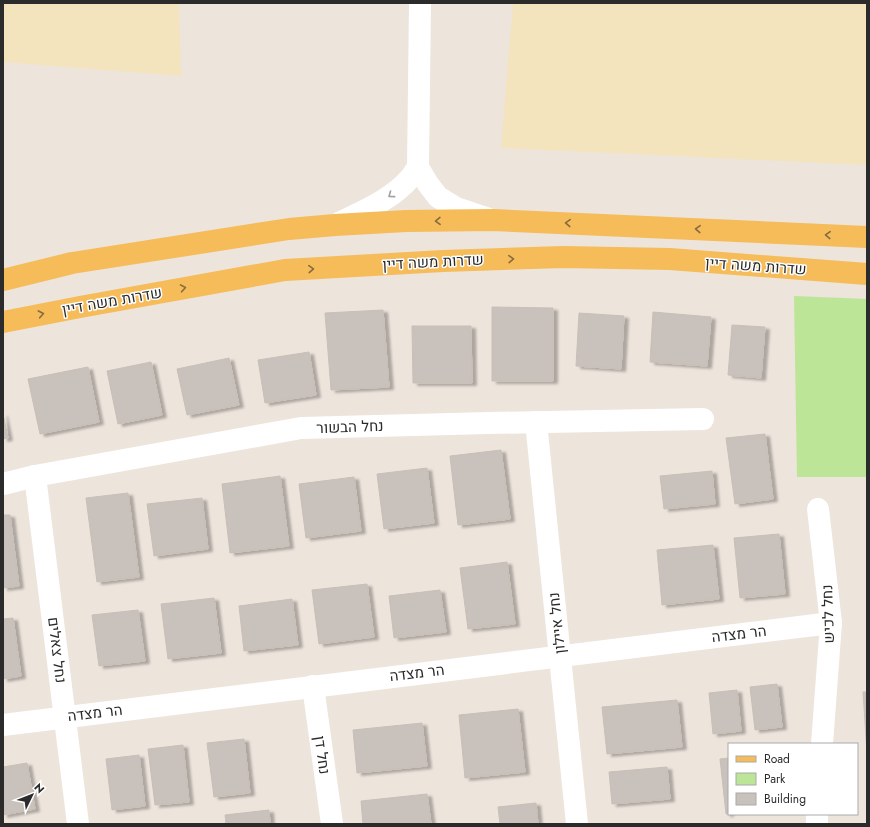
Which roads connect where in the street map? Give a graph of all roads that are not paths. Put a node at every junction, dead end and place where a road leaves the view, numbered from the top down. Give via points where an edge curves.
1 (420, 3) edge
2 (418, 167) junction
3 (493, 220) junction
4 (335, 225) junction
5 (867, 237) edge
6 (867, 274) edge
7 (3, 280) edge
8 (3, 322) edge
9 (703, 419) dead end
10 (536, 422) junction
11 (35, 476) junction
12 (3, 484) edge
13 (818, 509) dead end
14 (831, 623) junction
15 (560, 656) junction
16 (313, 686) junction
17 (65, 716) junction
18 (3, 725) edge
19 (822, 743) edge
20 (78, 824) edge
21 (332, 824) edge
22 (577, 824) edge

1 - 2 street
2 - 3 street via 438,197 456,208
2 -> 4 street via 411,177 380,203
3 -> 4 main road
5 -> 3 main road
4 - 7 main road via 289,228 72,263
8 -> 6 main road, שדרות משה דיין via 285,270 317,268 564,257 670,259
9 - 10 street, נחל הבשור
10 - 11 street, נחל הבשור via 301,428
10 - 15 street, נחל איילון
11 - 12 street, נחל הבשור
11 - 17 street, נחל צאלים
13 - 14 street, נחל לכיש
14 - 15 street, הר מצדה
14 - 19 street, נחל לכיש
15 - 16 street, הר מצדה
15 - 22 street, נחל איילון
16 - 17 street, הר מצדה
16 - 21 street, נחל דן
17 - 18 street, הר מצדה
17 - 20 street, נחל צאלים

